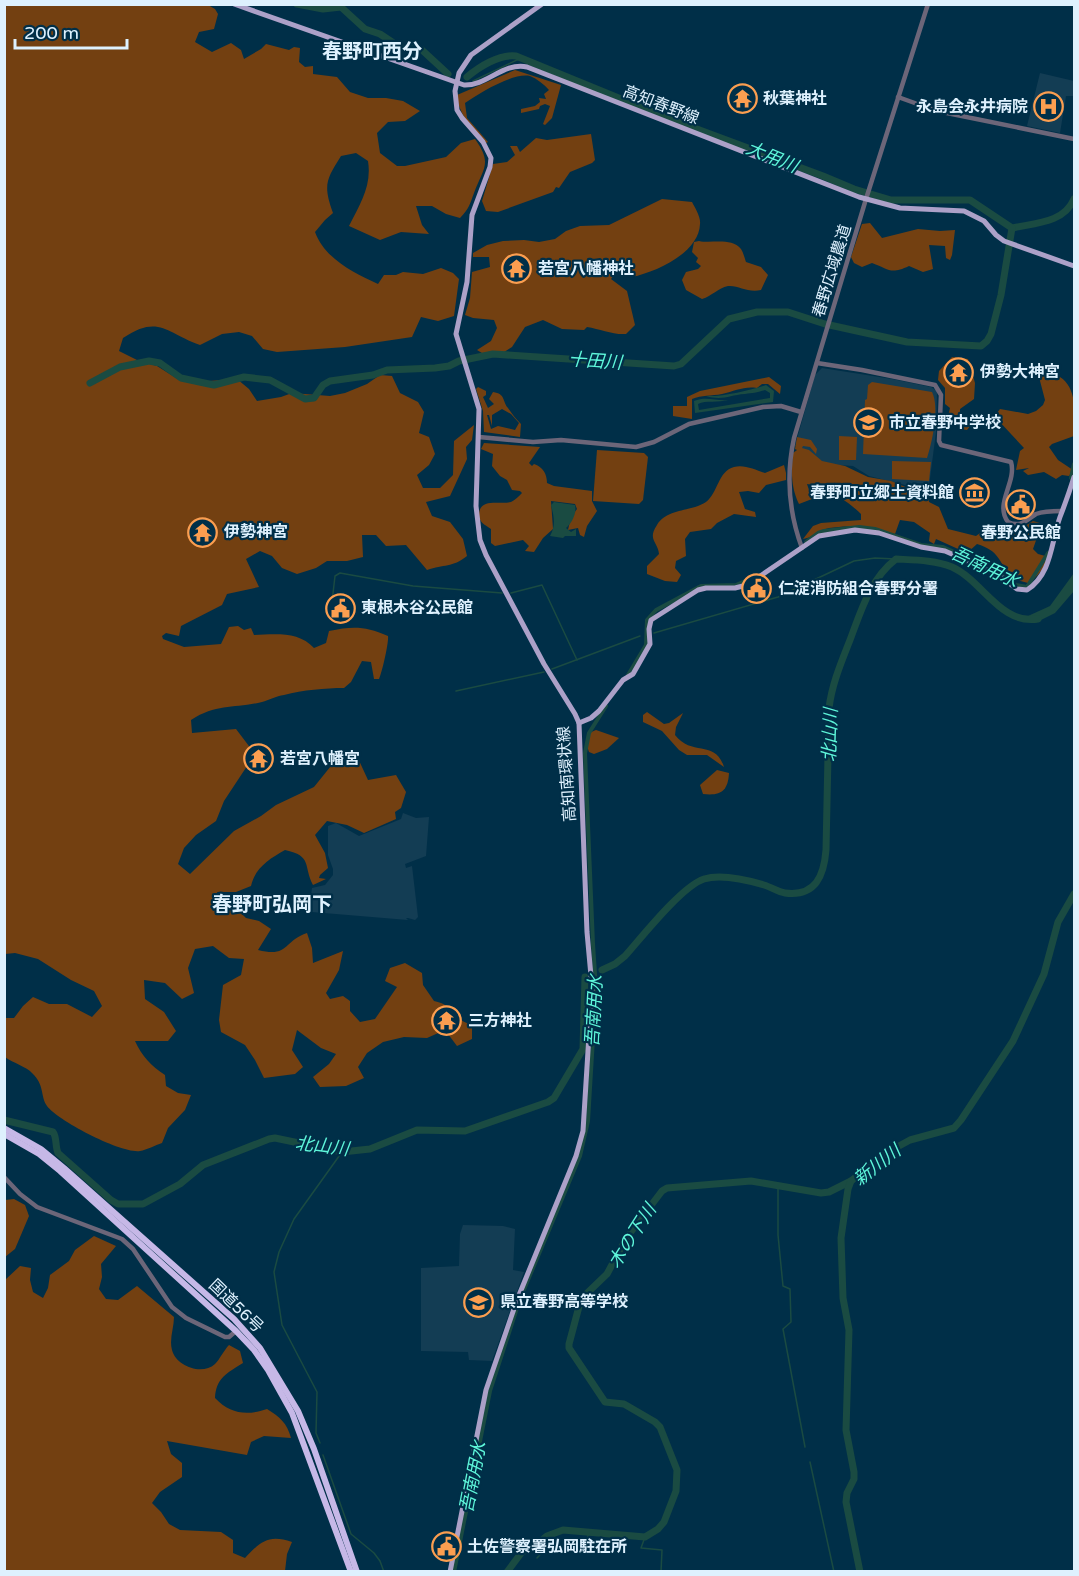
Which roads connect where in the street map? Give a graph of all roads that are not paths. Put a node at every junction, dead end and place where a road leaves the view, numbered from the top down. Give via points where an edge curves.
1 (234, 4) edge
2 (543, 4) edge
3 (928, 4) edge
4 (457, 84) junction
5 (898, 97) junction
6 (1074, 139) edge
7 (866, 199) junction
8 (1074, 266) edge
9 (817, 363) junction
10 (801, 411) junction
11 (478, 437) junction
12 (1074, 477) edge
13 (1062, 512) junction
14 (802, 548) junction
15 (579, 723) junction
16 (4, 1128) edge
17 (4, 1134) edge
18 (4, 1178) edge
19 (236, 1331) junction
20 (351, 1572) edge
21 (357, 1572) edge
22 (450, 1572) edge

1 - 4 main road
2 - 4 main road, 高知南環状線 via 471,55 461,68
3 - 5 street, 春野広域農道
4 - 7 main road, 高知春野線 via 469,86 514,66 527,67
4 - 11 main road, 高知南環状線 via 458,110 491,158 474,206 467,282 456,331 478,402
5 - 6 street via 937,111
5 - 7 street, 春野広域農道
7 - 8 main road, 高知春野線 via 900,208 964,211 984,221 1004,240
7 - 9 street, 春野広域農道
9 - 10 street, 春野広域農道
9 - 13 street via 935,385 941,395 940,445 1012,465 1003,509 1008,522 1018,525 1039,513
10 - 11 street via 763,407 689,424 636,447
10 - 14 street, 春野広域農道 via 789,474
11 - 15 main road, 高知南環状線 via 476,506 480,540
12 - 13 main road
13 - 14 main road via 1048,563 1027,590 1017,589 997,574 945,551 872,532 824,534
14 - 15 main road via 750,584 698,590 655,617 649,629 649,648 599,711
15 - 22 main road, 高知南環状線 via 592,987 583,1131 486,1390
16 - 21 highway, 国道56号 via 41,1149 64,1168 234,1319 260,1348 298,1411 312,1443
17 - 19 highway, 国道56号 via 60,1171
18 - 19 street via 37,1207 126,1242 166,1300 186,1318 225,1337
19 - 20 highway, 国道56号 via 268,1370 292,1413

